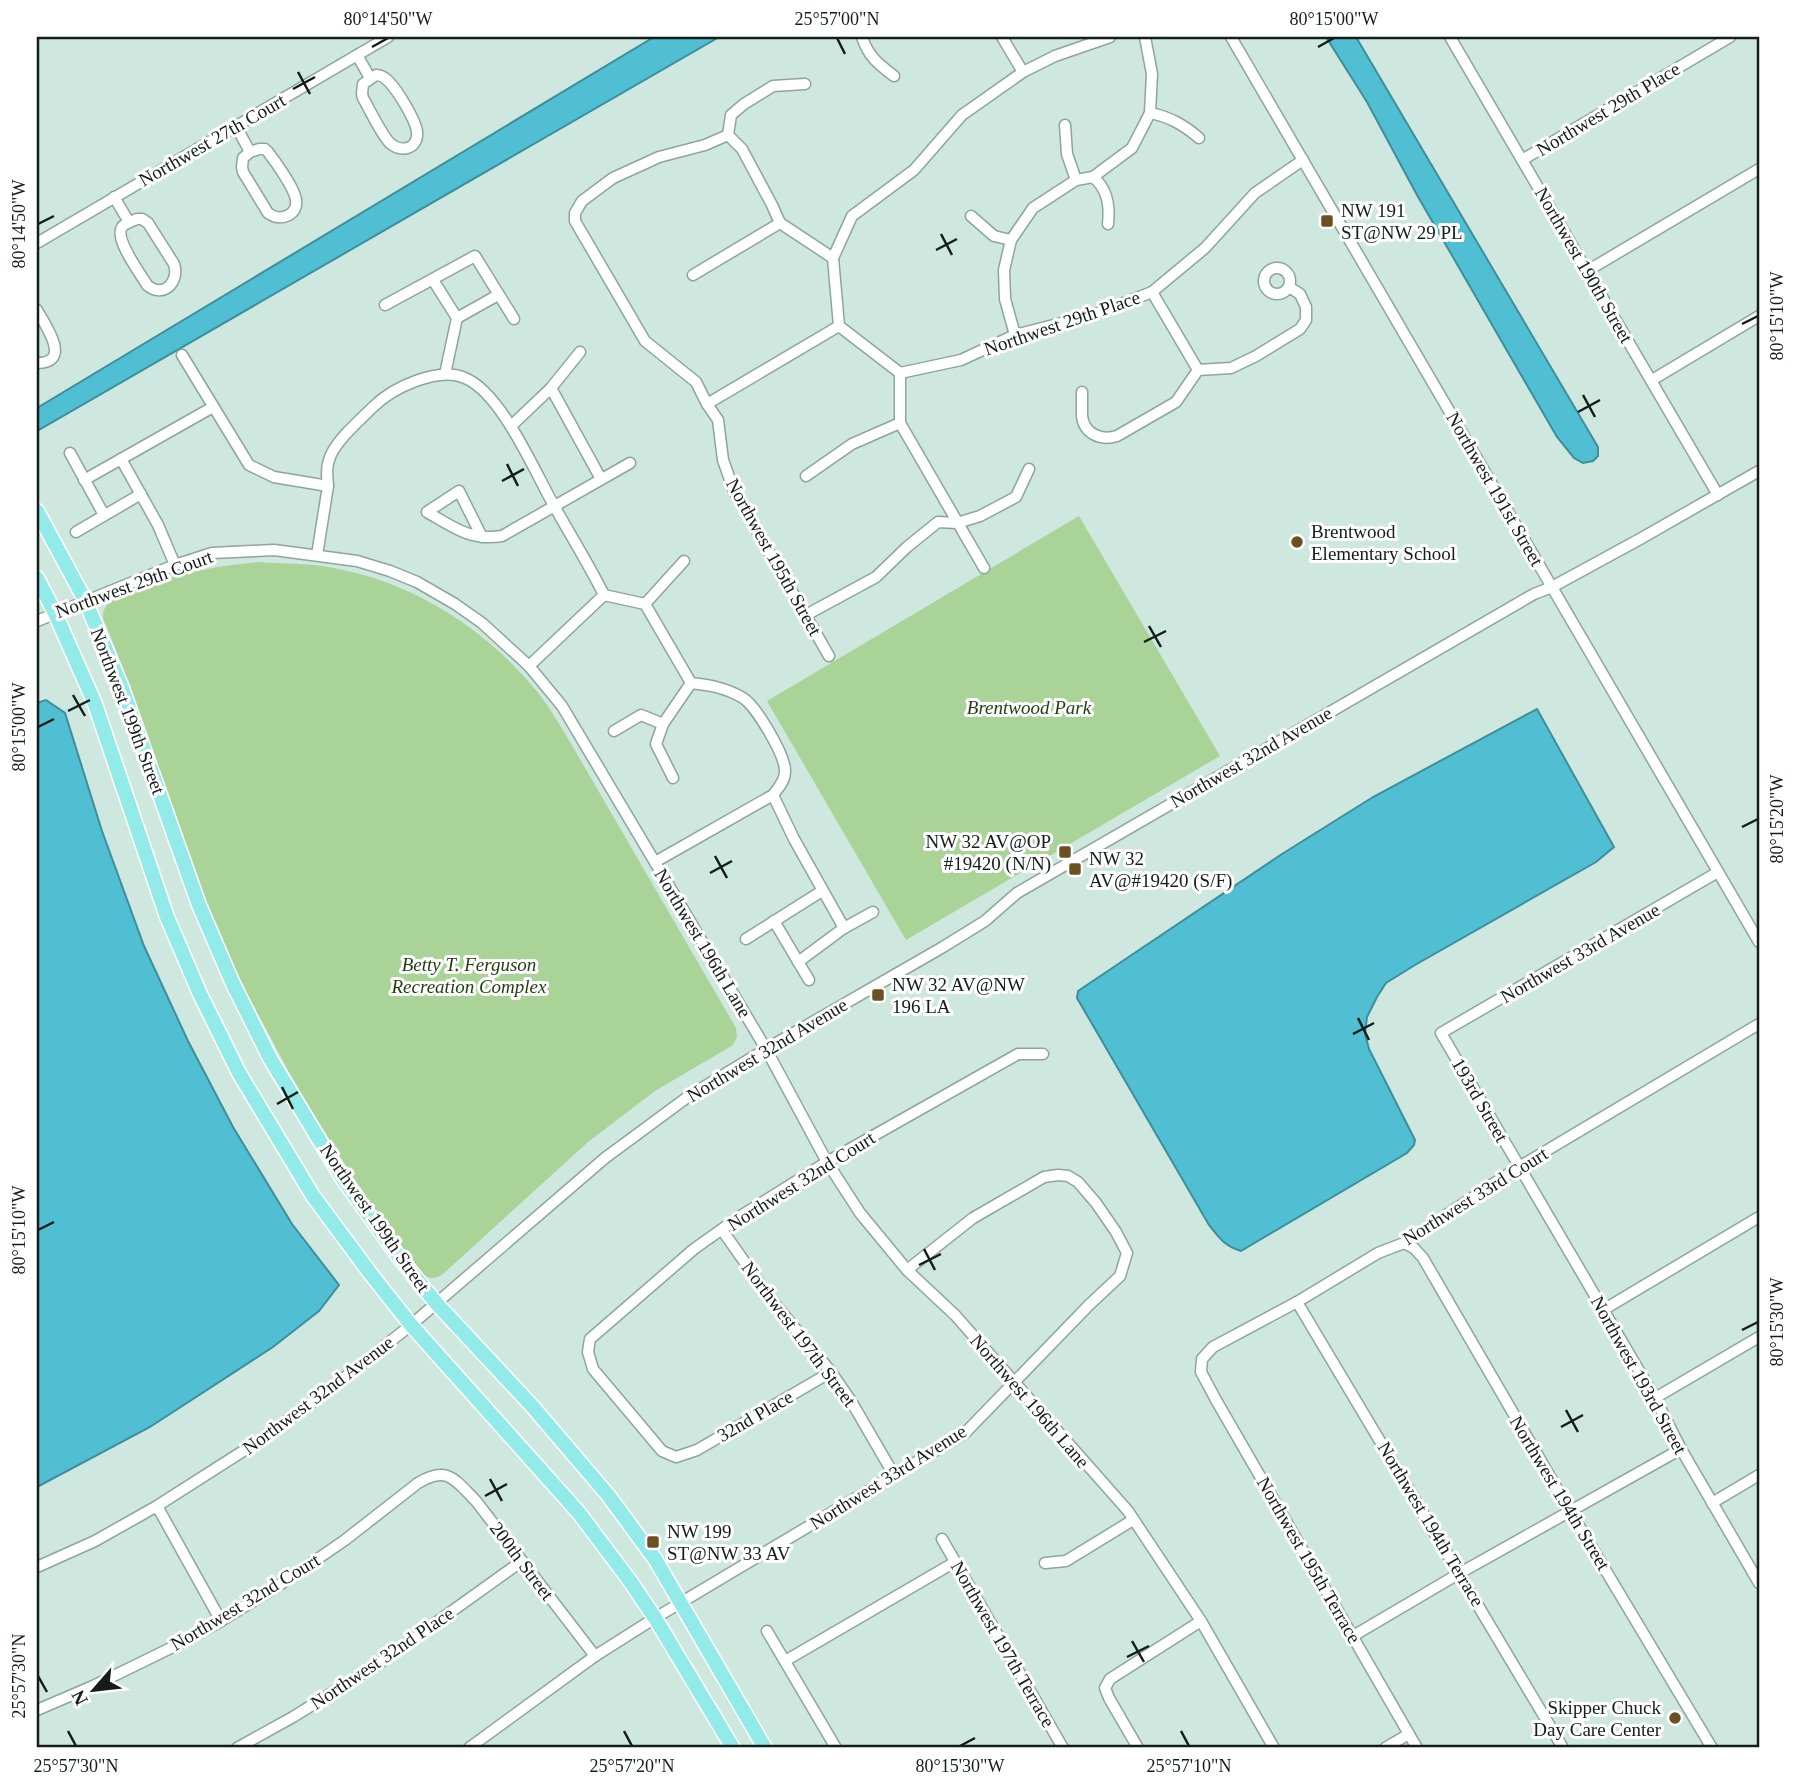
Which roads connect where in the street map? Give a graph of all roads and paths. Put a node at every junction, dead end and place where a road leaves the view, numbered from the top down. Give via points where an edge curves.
1 (388, 37) edge
2 (862, 37) edge
3 (1002, 37) edge
4 (1110, 37) edge
5 (1145, 37) edge
6 (1231, 37) edge
7 (1450, 37) edge
8 (1730, 37) edge
9 (356, 55) junction
10 (1023, 72) junction
11 (894, 76) dead end
12 (370, 78) junction
13 (805, 84) dead end
14 (1150, 113) junction
15 (1065, 125) dead end
16 (236, 126) junction
17 (728, 135) junction
18 (1199, 138) dead end
19 (250, 152) junction
20 (1303, 160) junction
21 (1522, 160) junction
22 (1759, 169) edge
23 (1093, 177) junction
24 (1076, 180) junction
25 (114, 197) junction
26 (971, 216) dead end
27 (129, 222) junction
28 (780, 223) junction
29 (1108, 224) dead end
30 (1011, 240) junction
31 (37, 243) edge
32 (833, 258) junction
33 (1587, 271) junction
34 (693, 275) dead end
35 (433, 280) junction
36 (1289, 287) dead end
37 (1152, 292) junction
38 (498, 295) junction
39 (386, 305) dead end
40 (37, 310) edge
41 (1759, 316) edge
42 (457, 318) junction
43 (513, 319) dead end
44 (839, 326) junction
45 (1015, 335) junction
46 (580, 352) dead end
47 (182, 355) dead end
48 (37, 363) edge
49 (1198, 370) junction
50 (900, 373) junction
51 (445, 374) junction
52 (1652, 380) junction
53 (551, 388) junction
54 (1083, 392) dead end
55 (707, 404) junction
56 (213, 407) junction
57 (900, 423) junction
58 (511, 426) junction
59 (70, 453) dead end
60 (121, 459) junction
61 (630, 463) dead end
62 (1029, 469) dead end
63 (1759, 471) edge
64 (806, 476) dead end
65 (601, 479) junction
66 (85, 480) junction
67 (328, 486) junction
68 (141, 494) junction
69 (1718, 495) junction
70 (554, 505) junction
71 (37, 511) edge
72 (104, 515) junction
73 (957, 523) junction
74 (76, 532) dead end
75 (482, 537) junction
76 (317, 555) junction
77 (684, 561) dead end
78 (175, 565) junction
79 (984, 568) dead end
80 (37, 578) edge
81 (1552, 587) junction
82 (604, 595) junction
83 (85, 600) junction
84 (645, 604) junction
85 (55, 613) junction
86 (806, 615) junction
87 (37, 621) edge
88 (829, 656) dead end
89 (529, 666) junction
90 (691, 683) junction
91 (663, 723) junction
92 (614, 731) dead end
93 (673, 778) dead end
94 (773, 795) junction
95 (655, 862) junction
96 (1718, 872) junction
97 (822, 891) junction
98 (873, 912) dead end
99 (774, 921) junction
100 (844, 929) junction
101 (746, 939) dead end
102 (1759, 942) edge
103 (798, 961) junction
104 (808, 980) dead end
105 (1759, 1024) edge
106 (1441, 1033) joint
107 (766, 1049) junction
108 (1043, 1054) dead end
109 (827, 1162) junction
110 (1519, 1167) junction
111 (1759, 1217) edge
112 (722, 1230) junction
113 (1404, 1243) junction
114 (907, 1270) junction
115 (1297, 1301) junction
116 (437, 1304) junction
117 (1603, 1310) junction
118 (411, 1325) junction
119 (1759, 1336) edge
120 (831, 1372) junction
121 (1201, 1373) joint
122 (1014, 1384) junction
123 (1655, 1398) junction
124 (1681, 1449) junction
125 (676, 1457) joint
126 (440, 1473) joint
127 (894, 1475) junction
128 (1759, 1475) edge
129 (1713, 1503) junction
130 (157, 1506) junction
131 (1570, 1511) junction
132 (1133, 1520) junction
133 (942, 1539) dead end
134 (522, 1560) junction
135 (955, 1562) junction
136 (1045, 1563) dead end
137 (37, 1567) edge
138 (1460, 1573) junction
139 (1759, 1583) edge
140 (680, 1601) junction
141 (655, 1618) junction
142 (221, 1621) junction
143 (1201, 1622) junction
144 (767, 1630) dead end
145 (1353, 1636) junction
146 (595, 1657) junction
147 (785, 1661) junction
148 (37, 1710) edge
149 (1409, 1734) junction
150 (237, 1748) edge
151 (469, 1748) edge
152 (733, 1748) edge
153 (765, 1748) edge
154 (836, 1748) edge
155 (1063, 1748) edge
156 (1138, 1748) edge
157 (1274, 1748) edge
158 (1385, 1748) edge
159 (1418, 1748) edge
160 (1563, 1748) edge
161 (1712, 1748) edge

1 - 9 street, Northwest 27th Court
2 - 11 street via 867,51
3 - 10 street
4 - 10 street via 1055,55
5 - 14 street via 1152,74
6 - 20 street, Northwest 191st Street
7 - 21 street, Northwest 190th Street
8 - 21 street, Northwest 29th Place
9 - 12 street
9 - 16 street, Northwest 27th Court
10 - 32 street via 962,115 915,170 852,216
12 - 12 street via 381,76 391,84 412,119 417,134 410,148 399,148 387,140 362,94 363,84
13 - 17 street via 773,86 744,104 731,115
14 - 18 street via 1185,126
14 - 23 street via 1132,148
15 - 24 street via 1067,154
16 - 19 street
16 - 25 street, Northwest 27th Court
17 - 28 street via 741,149
17 - 55 street, Northwest 195th Street via 659,157 613,178 582,201 575,213 575,221 645,341 696,382
19 - 19 street via 265,149 287,181 296,199 288,215 279,218 268,213 242,167
20 - 37 street, Northwest 29th Place via 1255,193 1205,248
20 - 81 street, Northwest 191st Street
21 - 33 street, Northwest 190th Street
22 - 33 street
23 - 24 street
23 - 29 street via 1107,197
24 - 30 street via 1033,208
25 - 27 street
25 - 31 street, Northwest 27th Court
26 - 30 street via 994,236
27 - 27 street via 142,219 148,223 174,264 175,278 167,287 158,290 147,285 122,244 121,229
28 - 32 street
28 - 34 street
30 - 45 street via 1004,270 1005,299
32 - 44 street
33 - 52 street, Northwest 190th Street
35 - 38 street via 475,256
35 - 39 street
35 - 42 street
36 - 49 street via 1300,294 1306,307 1300,329 1231,368
37 - 45 street, Northwest 29th Place via 1093,315
37 - 49 street
38 - 42 street
38 - 43 street
40 - 48 street via 56,347 50,359
41 - 52 street
42 - 51 street
44 - 50 street
44 - 55 street
45 - 50 street, Northwest 29th Place via 961,360
46 - 53 street
47 - 56 street
49 - 54 street via 1176,402 1108,439 1096,437 1082,419
50 - 57 street
51 - 58 street via 464,377 483,390
51 - 67 street via 411,382 376,404 336,445 329,458
52 - 69 street, Northwest 190th Street
53 - 58 street
53 - 65 street
55 - 86 street, Northwest 195th Street via 718,420 733,491
56 - 60 street
56 - 67 street via 249,465 274,477
57 - 64 street via 852,444
57 - 73 street
58 - 70 street
59 - 66 street
60 - 66 street
60 - 68 street
61 - 65 street
62 - 73 street via 1016,497
63 - 69 street, Northwest 32nd Avenue
65 - 70 street
66 - 72 street
67 - 76 street
68 - 72 street
68 - 78 street
69 - 81 street, Northwest 32nd Avenue
70 - 75 street via 502,537
70 - 82 street
71 - 83 main road, Northwest 199th Street
72 - 74 street
73 - 79 street
73 - 86 street via 938,523 876,577
75 - 75 street via 464,534 426,512 459,491
76 - 78 street, Northwest 29th Court via 274,550 212,553
76 - 89 street, Northwest 196th Lane via 357,561 417,582 482,623
77 - 84 street
78 - 83 street, Northwest 29th Court
80 - 85 main road, Northwest 199th Street
81 - 96 street, Northwest 191st Street
81 - 107 street, Northwest 32nd Avenue via 1017,893 985,921
82 - 84 street
82 - 89 street
83 - 85 street, Northwest 29th Court
83 - 116 main road, Northwest 199th Street via 122,688 199,905 265,1049 343,1179
84 - 90 street
85 - 87 street, Northwest 29th Court
85 - 118 main road, Northwest 199th Street via 95,704 167,917 233,1061 313,1196
86 - 88 street, Northwest 195th Street
89 - 95 street, Northwest 196th Lane via 562,706
90 - 91 street
90 - 94 street via 713,685 743,698 757,711 783,758 785,772
91 - 92 street via 640,715
91 - 93 street via 656,744
94 - 95 street
94 - 97 street
95 - 107 street, Northwest 196th Lane
96 - 102 street, Northwest 191st Street
96 - 106 street, Northwest 33rd Avenue
97 - 99 street
97 - 100 street
98 - 100 street
99 - 101 street
99 - 103 street
100 - 103 street
103 - 104 street
105 - 110 street, Northwest 33rd Court
106 - 110 street, 193rd Street
107 - 109 street, Northwest 196th Lane
107 - 116 street, Northwest 32nd Avenue via 645,1127
108 - 109 street, Northwest 32nd Court via 1018,1054
109 - 112 street, Northwest 32nd Court
109 - 114 street, Northwest 196th Lane via 860,1213
110 - 113 street, Northwest 33rd Court
110 - 117 street, Northwest 193rd Street
111 - 117 street
112 - 120 street, Northwest 197th Street
112 - 125 street, Northwest 32nd Court via 590,1339 593,1368 662,1451
113 - 115 street, Northwest 33rd Court via 1378,1253
113 - 131 street, Northwest 194th Street via 1423,1258
114 - 122 street, Northwest 196th Lane via 955,1315
114 - 122 street, Northwest 33rd Avenue via 973,1219 1044,1177 1058,1175 1078,1182 1127,1254 1120,1276
115 - 121 street, Northwest 33rd Court via 1213,1346 1202,1359
115 - 138 street, Northwest 194th Terrace
116 - 118 street, Northwest 32nd Avenue
116 - 140 main road, Northwest 199th Street via 608,1495
117 - 123 street, Northwest 193rd Street
118 - 130 street, Northwest 32nd Avenue via 262,1439
118 - 141 main road, Northwest 199th Street via 579,1513
119 - 123 street
120 - 125 street, 32nd Place via 697,1450
120 - 127 street, Northwest 197th Street
121 - 145 street, Northwest 195th Terrace
122 - 127 street, Northwest 33rd Avenue via 965,1433
122 - 132 street, Northwest 196th Lane
123 - 124 street, Northwest 193rd Street
124 - 129 street, Northwest 193rd Street
124 - 131 street
126 - 134 street, 200th Street via 456,1480 476,1501
126 - 142 street, Northwest 32nd Court via 418,1483 345,1540
127 - 140 street, Northwest 33rd Avenue
128 - 129 street
129 - 139 street, Northwest 193rd Street
130 - 137 street, Northwest 32nd Avenue
130 - 142 street
131 - 138 street
131 - 161 street, Northwest 194th Street
132 - 136 street via 1066,1561
132 - 143 street, Northwest 196th Lane
133 - 135 street, Northwest 197th Terrace
134 - 146 street, 200th Street
134 - 150 street, Northwest 32nd Place via 381,1662
135 - 147 street
135 - 155 street, Northwest 197th Terrace
138 - 145 street
138 - 160 street, Northwest 194th Terrace
140 - 141 street, Northwest 33rd Avenue
140 - 153 main road, Northwest 199th Street
141 - 146 street, Northwest 33rd Avenue
141 - 152 main road, Northwest 199th Street
142 - 148 street, Northwest 32nd Court
143 - 156 street via 1110,1679 1105,1688
143 - 157 street, Northwest 196th Lane
144 - 147 street
145 - 149 street, Northwest 195th Terrace
146 - 151 street, Northwest 33rd Avenue
147 - 154 street
149 - 158 street
149 - 159 street, Northwest 195th Terrace

